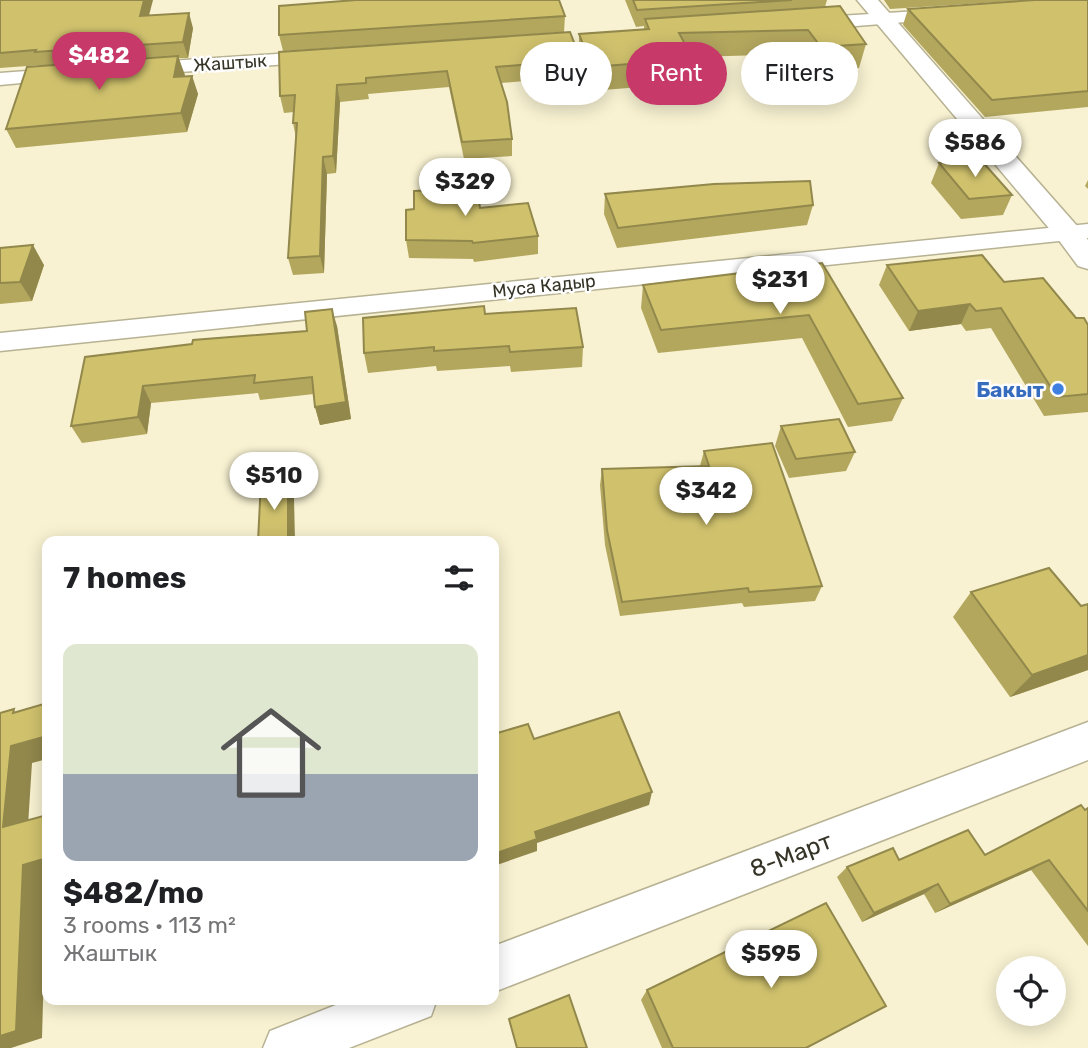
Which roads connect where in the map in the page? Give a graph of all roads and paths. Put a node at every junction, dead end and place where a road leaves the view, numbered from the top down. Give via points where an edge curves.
1 (867, 0) edge
2 (965, 13) edge
3 (884, 19) junction
4 (787, 26) edge
5 (345, 55) edge
6 (124, 71) edge
7 (83, 73) edge
8 (0, 79) edge
9 (1078, 232) edge
10 (1088, 260) edge
11 (0, 342) edge
12 (1088, 741) edge
13 (499, 967) edge
14 (398, 1005) edge
15 (287, 1048) edge

1 - 3 street
2 - 3 street
3 - 4 street
3 - 9 street
5 - 6 street, Жаштык
7 - 8 street
9 - 10 street
9 - 11 street, Муса Кадыр
12 - 13 street, 8-Март
14 - 15 street

